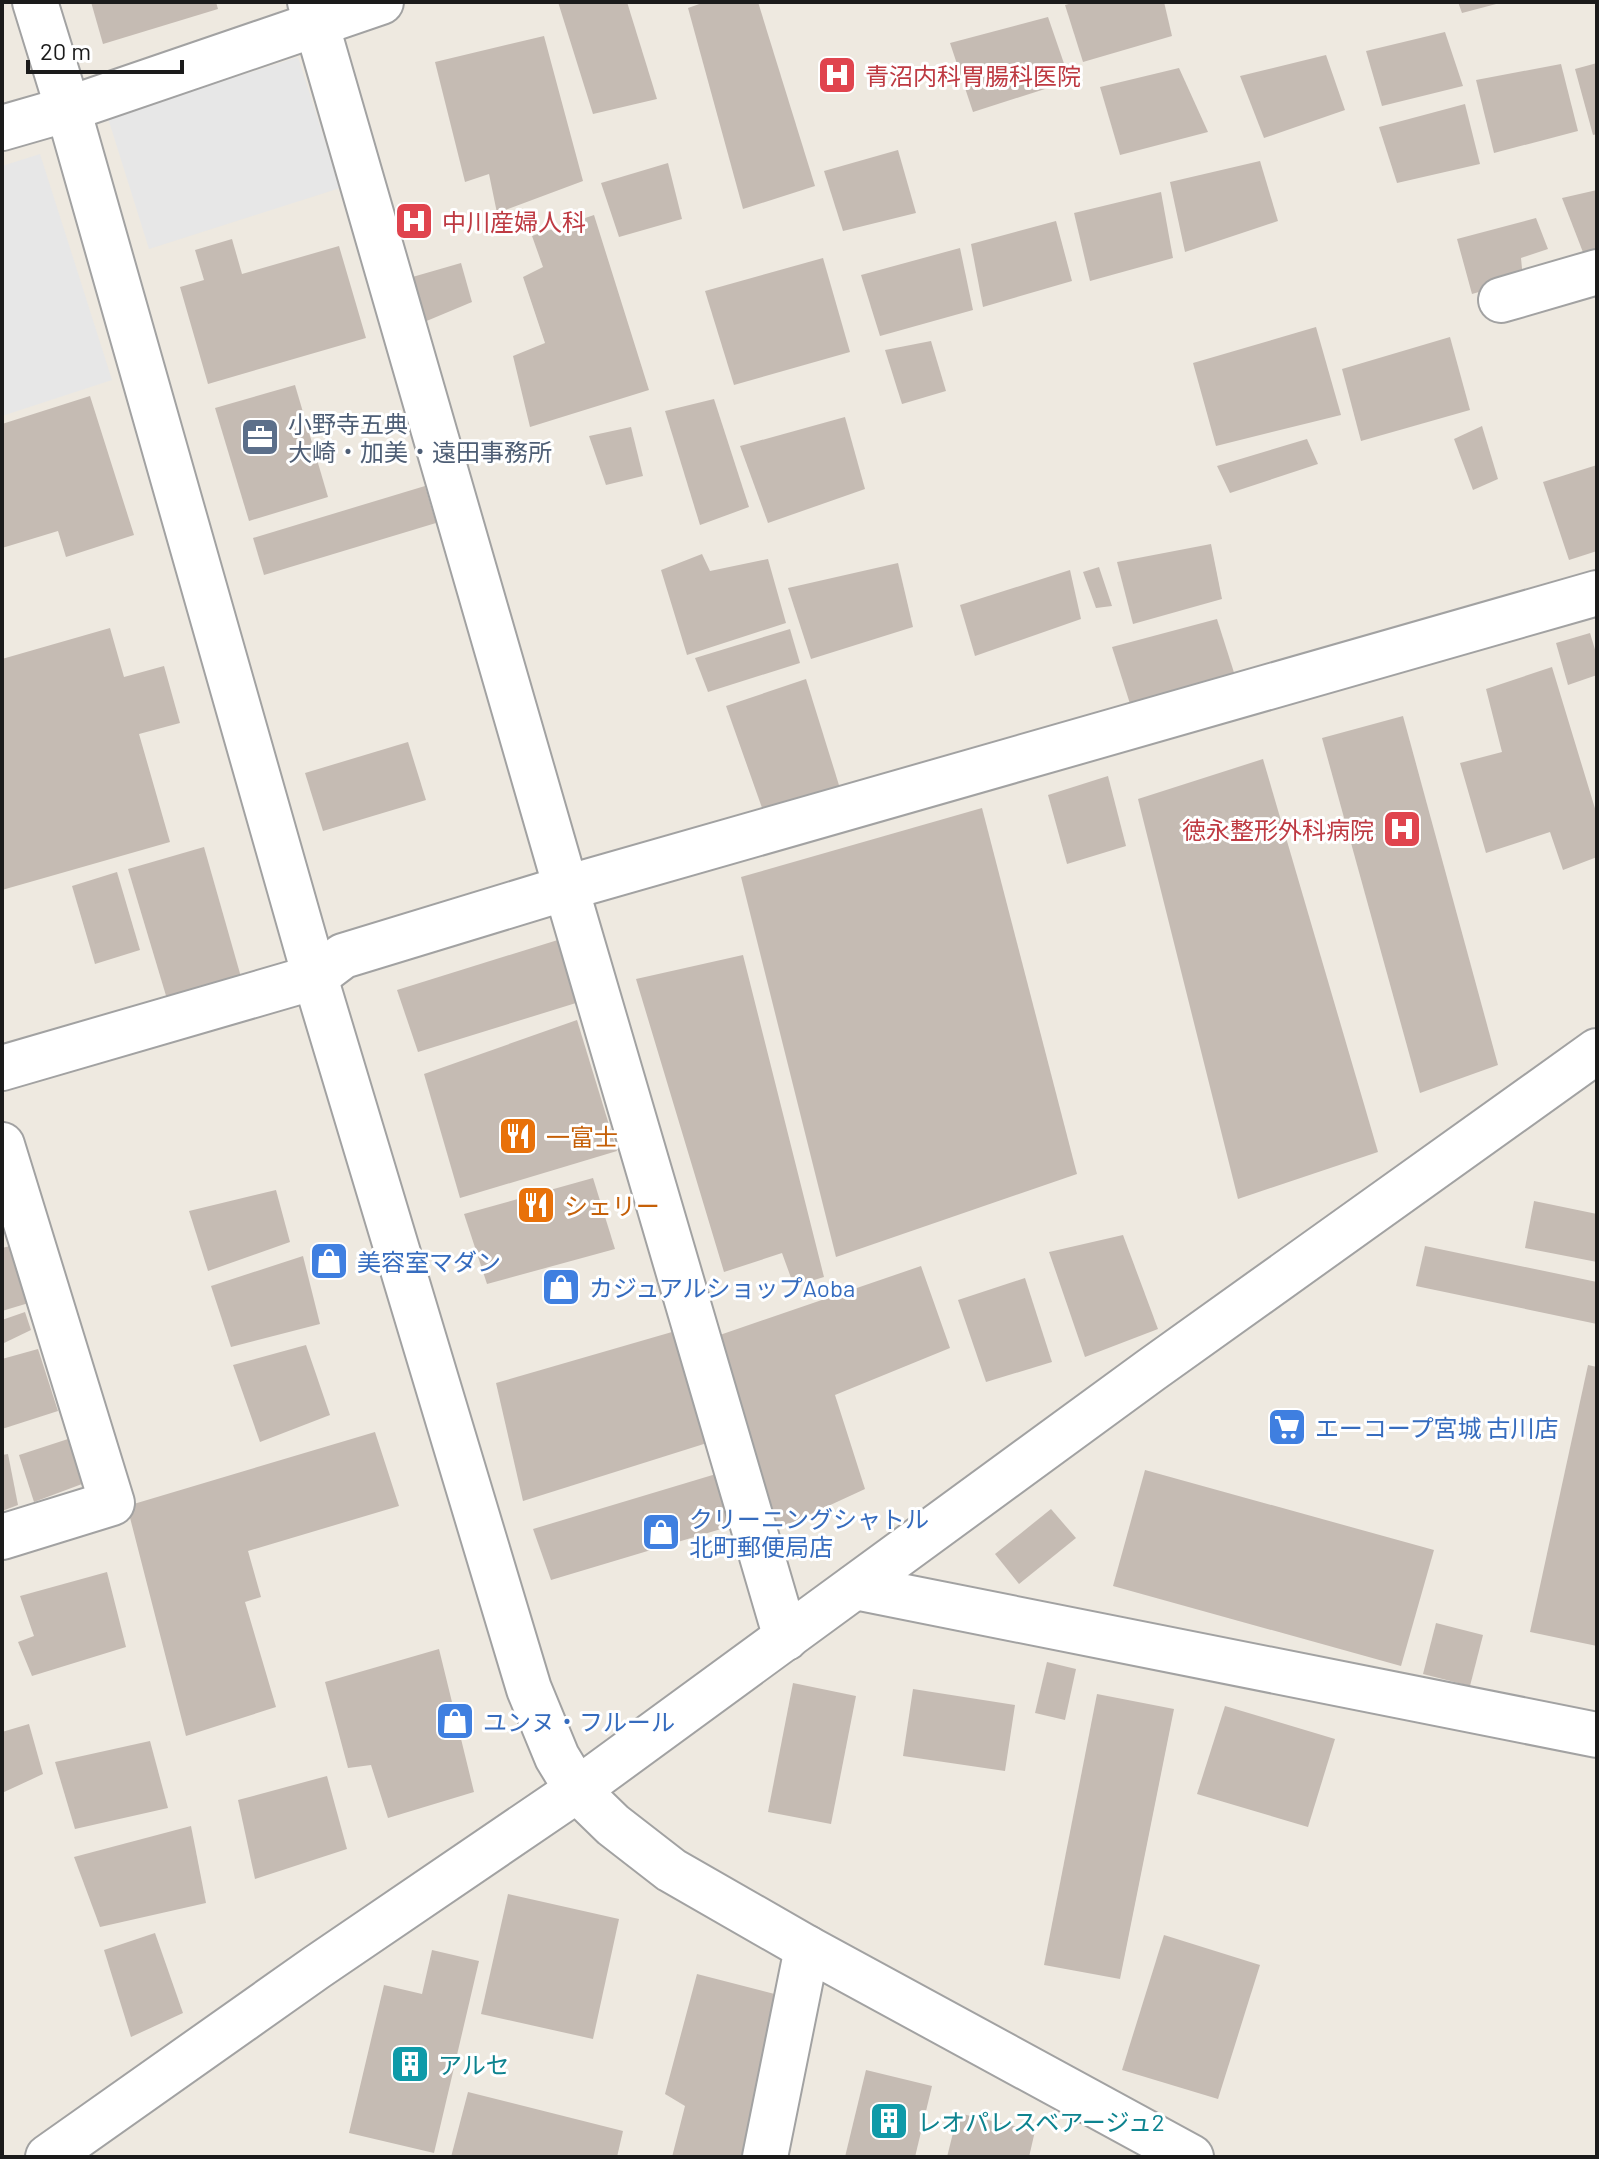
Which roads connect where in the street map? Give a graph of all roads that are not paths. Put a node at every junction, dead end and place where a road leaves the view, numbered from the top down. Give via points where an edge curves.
1 (35, 2) edge
2 (381, 2) edge
3 (313, 13) edge
4 (68, 109) junction
5 (2, 128) edge
6 (1597, 272) edge
7 (1501, 300) dead end
8 (1597, 593) edge
9 (566, 888) junction
10 (315, 977) junction
11 (1597, 1051) edge
12 (2, 1068) edge
13 (2, 1145) edge
14 (2, 1537) edge
15 (855, 1587) junction
16 (786, 1638) junction
17 (1597, 1735) edge
18 (577, 1790) junction
19 (807, 1948) junction
20 (48, 2157) edge
21 (765, 2157) edge
22 (1191, 2157) edge

1 - 4 street
2 - 3 street
3 - 4 street
3 - 9 street
4 - 5 street
4 - 10 street
6 - 7 street
8 - 9 street
9 - 10 street via 343,956
9 - 16 street
10 - 12 street
10 - 18 street via 529,1689
11 - 15 street
13 - 14 street via 112,1503
15 - 16 street
15 - 17 street
16 - 18 street
18 - 19 street via 671,1870
18 - 20 street
19 - 21 street
19 - 22 street

